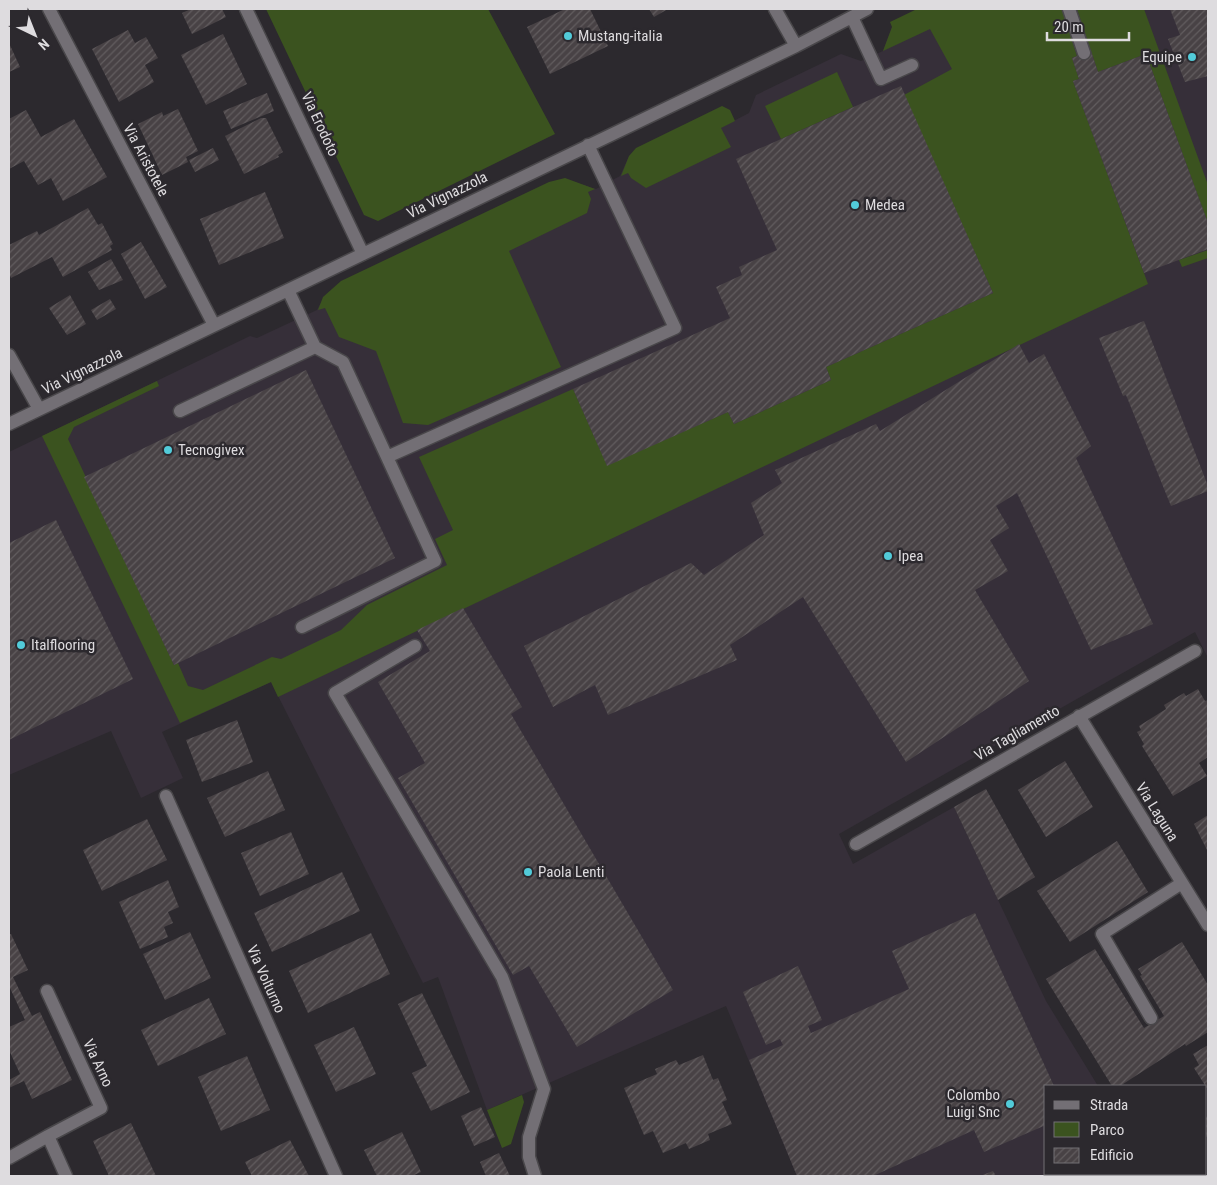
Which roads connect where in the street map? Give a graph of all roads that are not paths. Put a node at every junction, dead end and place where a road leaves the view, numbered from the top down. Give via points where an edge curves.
1 (49, 9) edge
2 (246, 9) edge
3 (775, 9) edge
4 (868, 9) edge
5 (1069, 9) edge
6 (852, 17) junction
7 (796, 46) junction
8 (1084, 53) dead end
9 (912, 65) dead end
10 (588, 145) junction
11 (363, 254) junction
12 (288, 290) junction
13 (214, 325) junction
14 (315, 347) junction
15 (9, 355) edge
16 (39, 409) junction
17 (180, 411) dead end
18 (9, 424) edge
19 (387, 457) junction
20 (302, 627) dead end
21 (415, 646) dead end
22 (1195, 651) dead end
23 (1079, 716) junction
24 (166, 796) dead end
25 (856, 844) dead end
26 (1182, 883) junction
27 (1208, 925) edge
28 (47, 991) dead end
29 (1151, 1018) dead end
30 (48, 1136) junction
31 (9, 1158) edge
32 (66, 1176) edge
33 (336, 1176) edge
34 (535, 1176) edge

1 - 13 street, Via Aristotele
2 - 11 street, Via Erodoto
3 - 7 street
4 - 6 street, Via Vignazzola
5 - 8 street
6 - 7 street, Via Vignazzola
6 - 9 street via 881,79
7 - 10 street, Via Vignazzola
10 - 11 street, Via Vignazzola
10 - 19 street via 675,328
11 - 12 street, Via Vignazzola
12 - 13 street, Via Vignazzola
12 - 14 street
13 - 16 street, Via Vignazzola
14 - 17 street
14 - 19 street via 344,362
15 - 16 street, Via Vignazzola
16 - 18 street, Via Vignazzola
19 - 20 street via 435,561
21 - 34 street via 335,692 498,970 544,1094 528,1137 529,1157
22 - 23 street, Via Tagliamento
23 - 25 street, Via Tagliamento
23 - 26 street, Via Laguna
24 - 33 street, Via Volturno
26 - 27 street, Via Laguna
26 - 29 street via 1102,934
28 - 30 street, Via Arno via 101,1108
30 - 31 street
30 - 32 street

